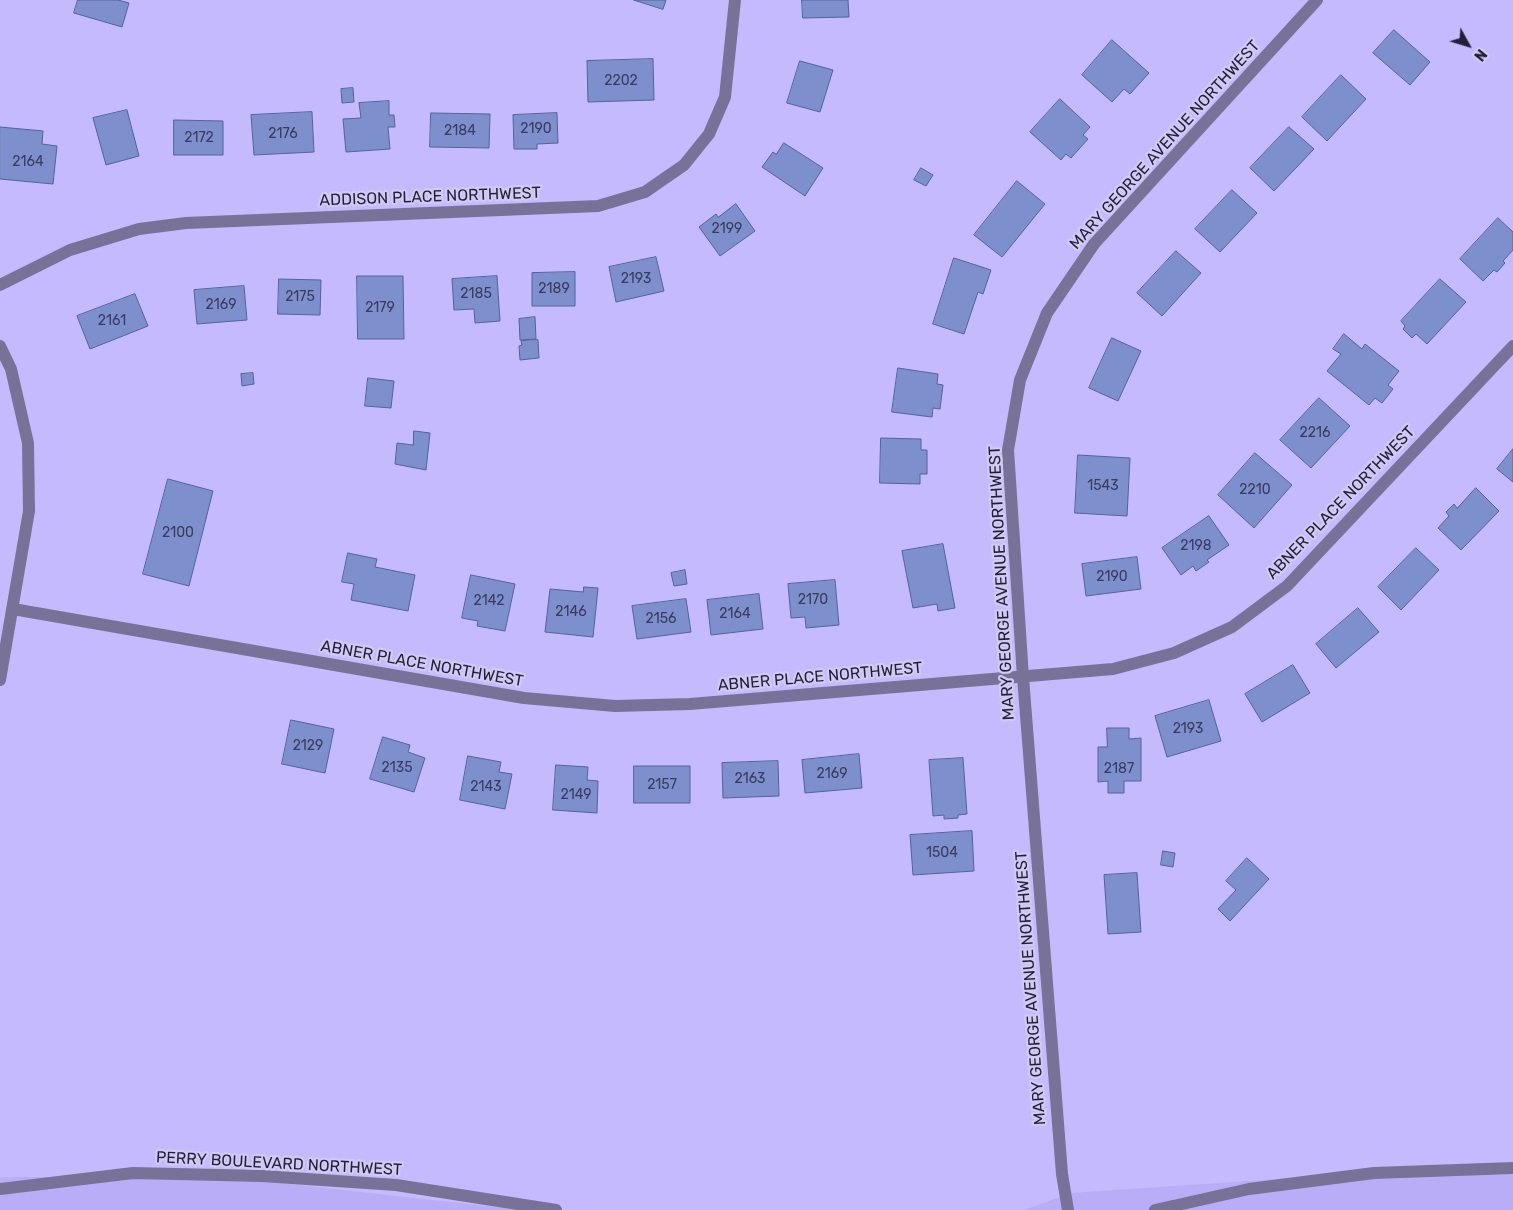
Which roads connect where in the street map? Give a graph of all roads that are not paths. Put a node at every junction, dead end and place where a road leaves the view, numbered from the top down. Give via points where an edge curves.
1 (735, 0) edge
2 (1317, 0) edge
3 (0, 284) edge
4 (0, 346) edge
5 (1513, 346) edge
6 (13, 609) junction
7 (1023, 677) junction
8 (0, 680) edge
9 (1513, 1168) edge
10 (0, 1189) edge
11 (1174, 1208) edge
12 (556, 1210) edge
13 (1068, 1210) edge
14 (1155, 1210) edge

1 - 3 street, ADDISON PLACE NORTHWEST via 725,97 709,134 684,164 645,192 598,206 186,223 139,229 70,250
2 - 7 street, MARY GEORGE AVENUE NORTHWEST via 1094,244 1047,313 1020,380 1008,450
4 - 6 street via 11,369 28,443 29,511
5 - 7 street, ABNER PLACE NORTHWEST via 1287,586 1232,627 1174,653 1113,669
6 - 7 street, ABNER PLACE NORTHWEST via 524,698 615,706 690,704
6 - 8 street
7 - 13 street, MARY GEORGE AVENUE NORTHWEST via 1062,1174
9 - 11 street via 1374,1173 1249,1189
10 - 12 street, PERRY BOULEVARD NORTHWEST via 133,1173 262,1176 396,1185
11 - 14 street

